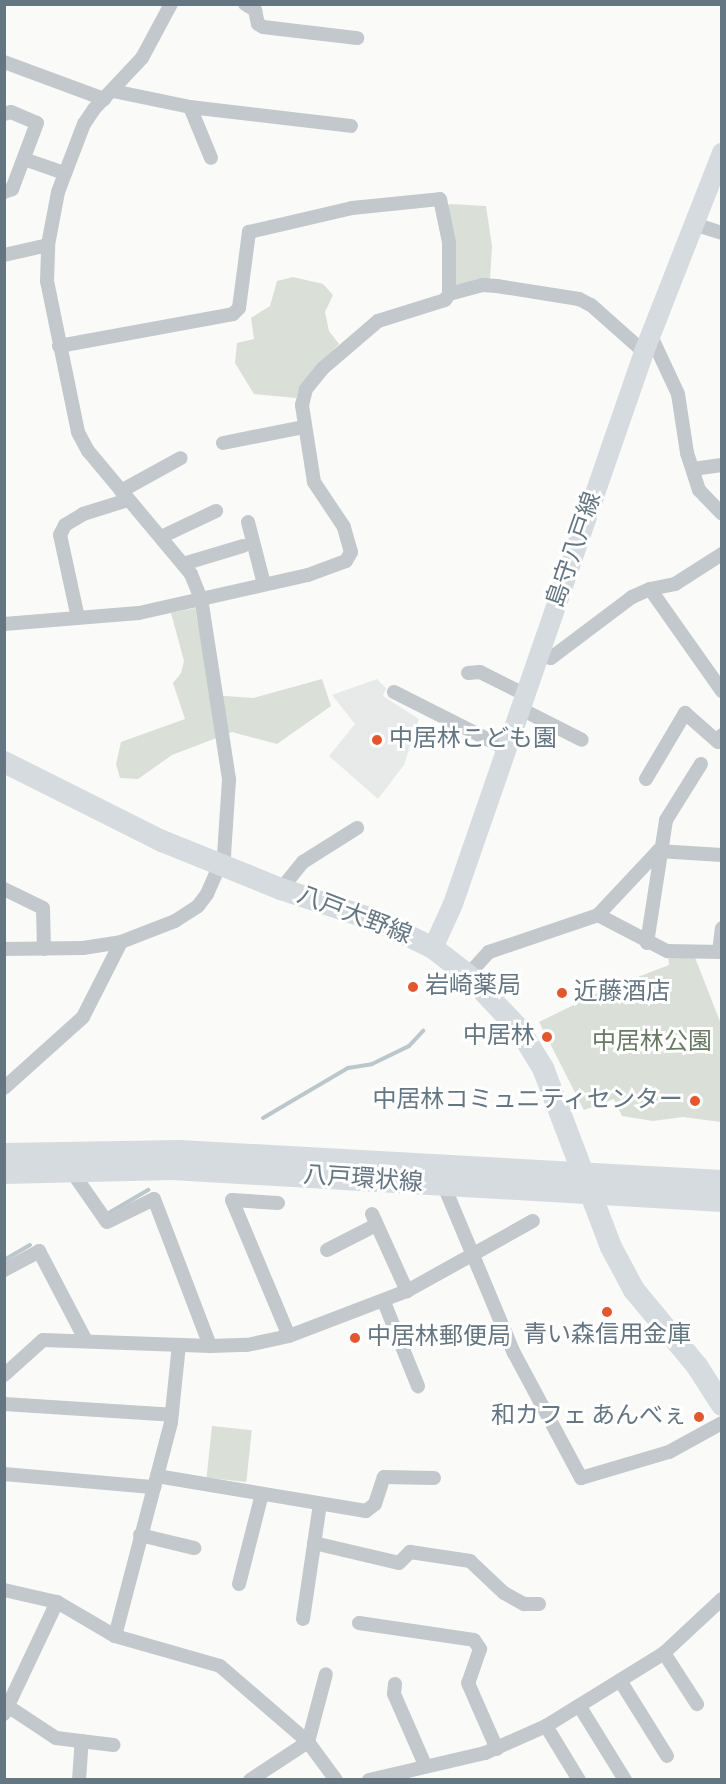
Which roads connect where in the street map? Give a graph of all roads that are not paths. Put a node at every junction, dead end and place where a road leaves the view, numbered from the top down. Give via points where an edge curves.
1 (171, 4) edge
2 (245, 4) edge
3 (357, 38) dead end
4 (7, 64) edge
5 (108, 95) junction
6 (190, 107) junction
7 (4, 114) edge
8 (351, 126) dead end
9 (722, 153) edge
10 (211, 158) dead end
11 (24, 159) junction
12 (64, 173) junction
13 (4, 192) edge
14 (694, 224) junction
15 (722, 233) edge
16 (48, 245) junction
17 (4, 255) edge
18 (449, 294) junction
19 (647, 343) junction
20 (59, 346) junction
21 (304, 427) junction
22 (223, 442) dead end
23 (181, 458) dead end
24 (722, 465) edge
25 (693, 469) junction
26 (125, 495) junction
27 (216, 511) dead end
28 (722, 514) edge
29 (248, 522) dead end
30 (161, 537) junction
31 (243, 546) dead end
32 (722, 554) edge
33 (183, 564) junction
34 (264, 584) junction
35 (650, 589) junction
36 (201, 599) junction
37 (78, 618) junction
38 (4, 624) edge
39 (539, 655) junction
40 (468, 673) dead end
41 (722, 691) edge
42 (394, 692) dead end
43 (523, 702) junction
44 (722, 735) edge
45 (582, 740) dead end
46 (507, 749) junction
47 (4, 762) edge
48 (701, 764) dead end
49 (646, 779) dead end
50 (357, 828) dead end
51 (658, 851) junction
52 (722, 855) edge
53 (221, 866) junction
54 (4, 889) edge
55 (281, 889) junction
56 (598, 915) junction
57 (722, 928) edge
58 (120, 942) junction
59 (647, 943) junction
60 (433, 948) junction
61 (4, 949) edge
62 (44, 950) junction
63 (720, 952) edge
64 (468, 975) junction
65 (4, 1088) edge
66 (4, 1154) edge
67 (74, 1169) junction
68 (4, 1173) edge
69 (722, 1181) edge
70 (587, 1183) junction
71 (444, 1186) junction
72 (722, 1201) edge
73 (278, 1203) dead end
74 (532, 1221) dead end
75 (327, 1250) dead end
76 (472, 1251) junction
77 (4, 1270) edge
78 (407, 1291) junction
79 (384, 1302) junction
80 (289, 1336) junction
81 (85, 1339) junction
82 (178, 1345) junction
83 (210, 1346) junction
84 (4, 1375) edge
85 (418, 1386) dead end
86 (4, 1404) edge
87 (722, 1405) edge
88 (172, 1415) junction
89 (722, 1424) edge
90 (4, 1474) edge
91 (434, 1478) dead end
92 (156, 1481) junction
93 (262, 1494) junction
94 (320, 1504) junction
95 (140, 1535) junction
96 (314, 1543) junction
97 (194, 1548) dead end
98 (239, 1584) dead end
99 (4, 1590) edge
100 (722, 1599) edge
101 (57, 1602) junction
102 (539, 1604) dead end
103 (303, 1619) dead end
104 (359, 1623) dead end
105 (116, 1636) junction
106 (664, 1653) junction
107 (326, 1674) dead end
108 (621, 1682) junction
109 (395, 1684) dead end
110 (7, 1704) edge
111 (697, 1704) dead end
112 (580, 1707) junction
113 (546, 1726) junction
114 (82, 1741) junction
115 (308, 1742) junction
116 (114, 1745) dead end
117 (497, 1749) junction
118 (667, 1756) dead end
119 (425, 1765) junction
120 (79, 1779) edge
121 (250, 1779) edge
122 (336, 1779) edge
123 (369, 1779) edge
124 (579, 1779) edge
125 (625, 1779) edge

1 - 5 street via 154,41
2 - 3 street via 255,10 258,24 263,27
4 - 5 street
5 - 6 street
5 - 12 street via 84,124
6 - 8 street
6 - 10 street
7 - 11 street via 11,112 38,123
9 - 14 main road, 島守八戸線
11 - 12 street
11 - 13 street via 12,189
12 - 16 street
14 - 15 street
14 - 19 main road, 島守八戸線
16 - 17 street
16 - 20 street via 47,281
18 - 19 street via 482,285 579,299
18 - 20 street via 449,242 440,199 352,208 249,232 238,308 233,314
18 - 21 street via 445,300 378,321 355,338 306,390
19 - 25 street via 678,394
19 - 39 main road, 島守八戸線
20 - 26 street via 78,432 88,451
21 - 22 street
21 - 34 street via 314,482 345,526 351,552 346,561 308,575
23 - 26 street
24 - 25 street
25 - 28 street via 699,490
26 - 30 street
26 - 37 street via 65,525 60,535
27 - 30 street
29 - 34 street
30 - 33 street
31 - 33 street
32 - 35 street via 675,584
33 - 36 street
34 - 36 street
35 - 39 street via 551,658
35 - 41 street
36 - 37 street via 139,612
36 - 53 street via 229,778 228,828
37 - 38 street
39 - 43 main road, 島守八戸線
40 - 43 street via 480,672
42 - 46 street
43 - 45 street
43 - 46 main road, 島守八戸線
44 - 49 street via 718,742 685,713
46 - 60 main road, 島守八戸線 via 453,904
47 - 53 main road, 八戸大野線
48 - 51 street via 666,820
50 - 55 street via 303,862
51 - 52 street
51 - 56 street
51 - 59 street
53 - 55 main road, 八戸大野線
53 - 58 street via 198,906 175,921
54 - 62 street via 43,908
55 - 60 main road, 八戸大野線 via 378,921
56 - 59 street
56 - 64 street via 489,952
57 - 63 street
58 - 62 street
58 - 65 street via 83,1017
59 - 63 street via 667,951
60 - 64 main road, 八戸大野線
61 - 62 street
64 - 70 main road, 八戸大野線 via 519,1029 543,1068
66 - 70 main road, 八戸環状線 via 179,1151
67 - 68 main road, 八戸環状線
67 - 71 main road, 八戸環状線 via 172,1169
67 - 83 street via 107,1222 154,1198
69 - 70 main road, 八戸環状線
70 - 71 main road, 八戸環状線
70 - 72 main road, 八戸環状線
70 - 87 main road, 八戸大野線 via 611,1247 634,1290 698,1366
71 - 76 street
73 - 80 street via 232,1200
74 - 76 street
75 - 78 street via 374,1220
76 - 78 street
76 - 89 street via 514,1353 580,1478 669,1452
77 - 81 street via 39,1251
78 - 79 street
79 - 80 street
79 - 85 street
80 - 83 street via 247,1345
81 - 82 street
81 - 84 street via 43,1340
82 - 83 street
82 - 88 street
86 - 88 street
88 - 92 street
90 - 92 street
91 - 94 street via 384,1478 375,1504 366,1511
92 - 93 street
92 - 95 street
93 - 94 street
93 - 98 street
94 - 96 street
95 - 97 street
95 - 105 street
96 - 102 street via 399,1563 410,1552 470,1561 504,1593 524,1604
96 - 103 street
99 - 101 street
100 - 106 street
101 - 105 street
101 - 110 street
104 - 117 street via 474,1640 480,1648 468,1683
105 - 115 street via 220,1666
106 - 108 street
106 - 111 street
107 - 115 street
108 - 112 street
108 - 118 street
109 - 119 street via 393,1694
110 - 114 street via 56,1738
112 - 113 street
112 - 125 street
113 - 117 street
113 - 124 street
114 - 116 street
114 - 120 street
115 - 121 street
115 - 122 street
117 - 119 street
119 - 123 street

